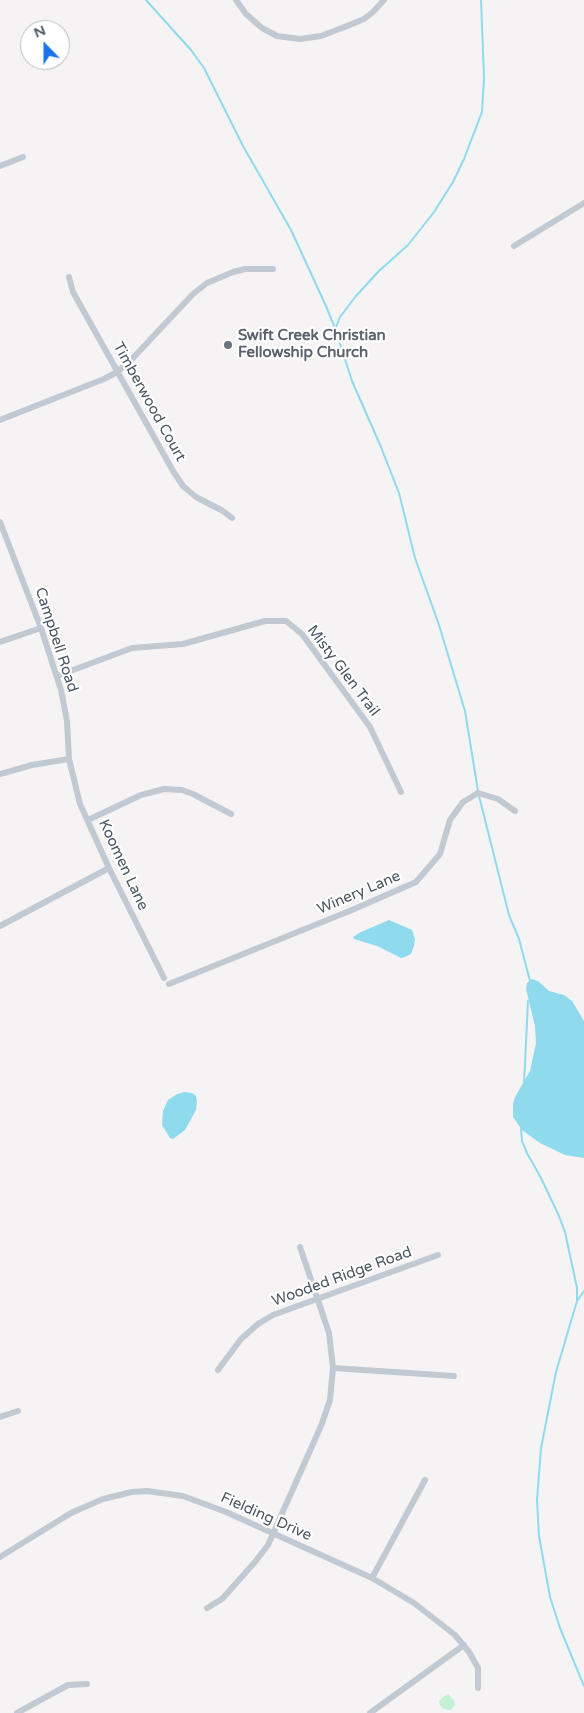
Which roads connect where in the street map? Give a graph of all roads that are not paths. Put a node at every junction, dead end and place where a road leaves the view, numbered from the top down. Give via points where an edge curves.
1 (236, 0) edge
2 (384, 0) edge
3 (23, 157) dead end
4 (0, 166) edge
5 (584, 203) edge
6 (514, 246) dead end
7 (273, 269) dead end
8 (69, 278) dead end
9 (117, 372) junction
10 (0, 420) edge
11 (232, 518) dead end
12 (1, 526) edge
13 (41, 628) junction
14 (0, 642) edge
15 (57, 676) junction
16 (69, 759) junction
17 (0, 774) edge
18 (401, 792) dead end
19 (515, 811) dead end
20 (231, 814) dead end
21 (88, 820) junction
22 (109, 868) junction
23 (0, 926) edge
24 (164, 978) dead end
25 (169, 984) dead end
26 (300, 1247) dead end
27 (438, 1255) dead end
28 (317, 1298) junction
29 (333, 1368) junction
30 (218, 1370) dead end
31 (454, 1376) dead end
32 (18, 1411) dead end
33 (0, 1417) edge
34 (425, 1480) dead end
35 (273, 1534) junction
36 (0, 1557) edge
37 (372, 1578) junction
38 (207, 1608) dead end
39 (464, 1645) junction
40 (87, 1684) dead end
41 (478, 1688) dead end
42 (17, 1713) edge
43 (370, 1713) edge

1 - 2 street via 262,28 277,36 300,39 321,36 356,22 373,12
3 - 4 street
5 - 6 street
7 - 9 street via 245,269 207,283
8 - 9 street, Timberwood Court via 73,292
9 - 10 street
9 - 11 street, Timberwood Court via 179,480 196,497
12 - 13 street, Campbell Road
13 - 14 street
13 - 15 street, Campbell Road
15 - 16 street, Campbell Road via 66,714
15 - 18 street, Misty Glen Trail via 132,648 183,644 265,621 286,621 302,634 370,728
16 - 17 street
16 - 21 street, Koomen Lane via 76,793
19 - 25 street, Winery Lane via 498,799 478,792 463,802 450,820 440,854 416,882
20 - 21 street via 193,794 164,789 141,795
21 - 22 street, Koomen Lane
22 - 23 street
22 - 24 street, Koomen Lane
26 - 28 street
27 - 28 street, Wooded Ridge Road
28 - 29 street via 329,1333
28 - 30 street, Wooded Ridge Road via 278,1312 258,1324 241,1339
29 - 31 street
29 - 35 street via 328,1409
32 - 33 street
34 - 37 street
35 - 36 street, Fielding Drive via 184,1496 152,1491 132,1492 83,1507
35 - 37 street, Fielding Drive
35 - 38 street via 245,1574 222,1599
37 - 39 street, Fielding Drive via 425,1611
39 - 41 street, Fielding Drive via 478,1668
39 - 43 street
40 - 42 street via 68,1685

